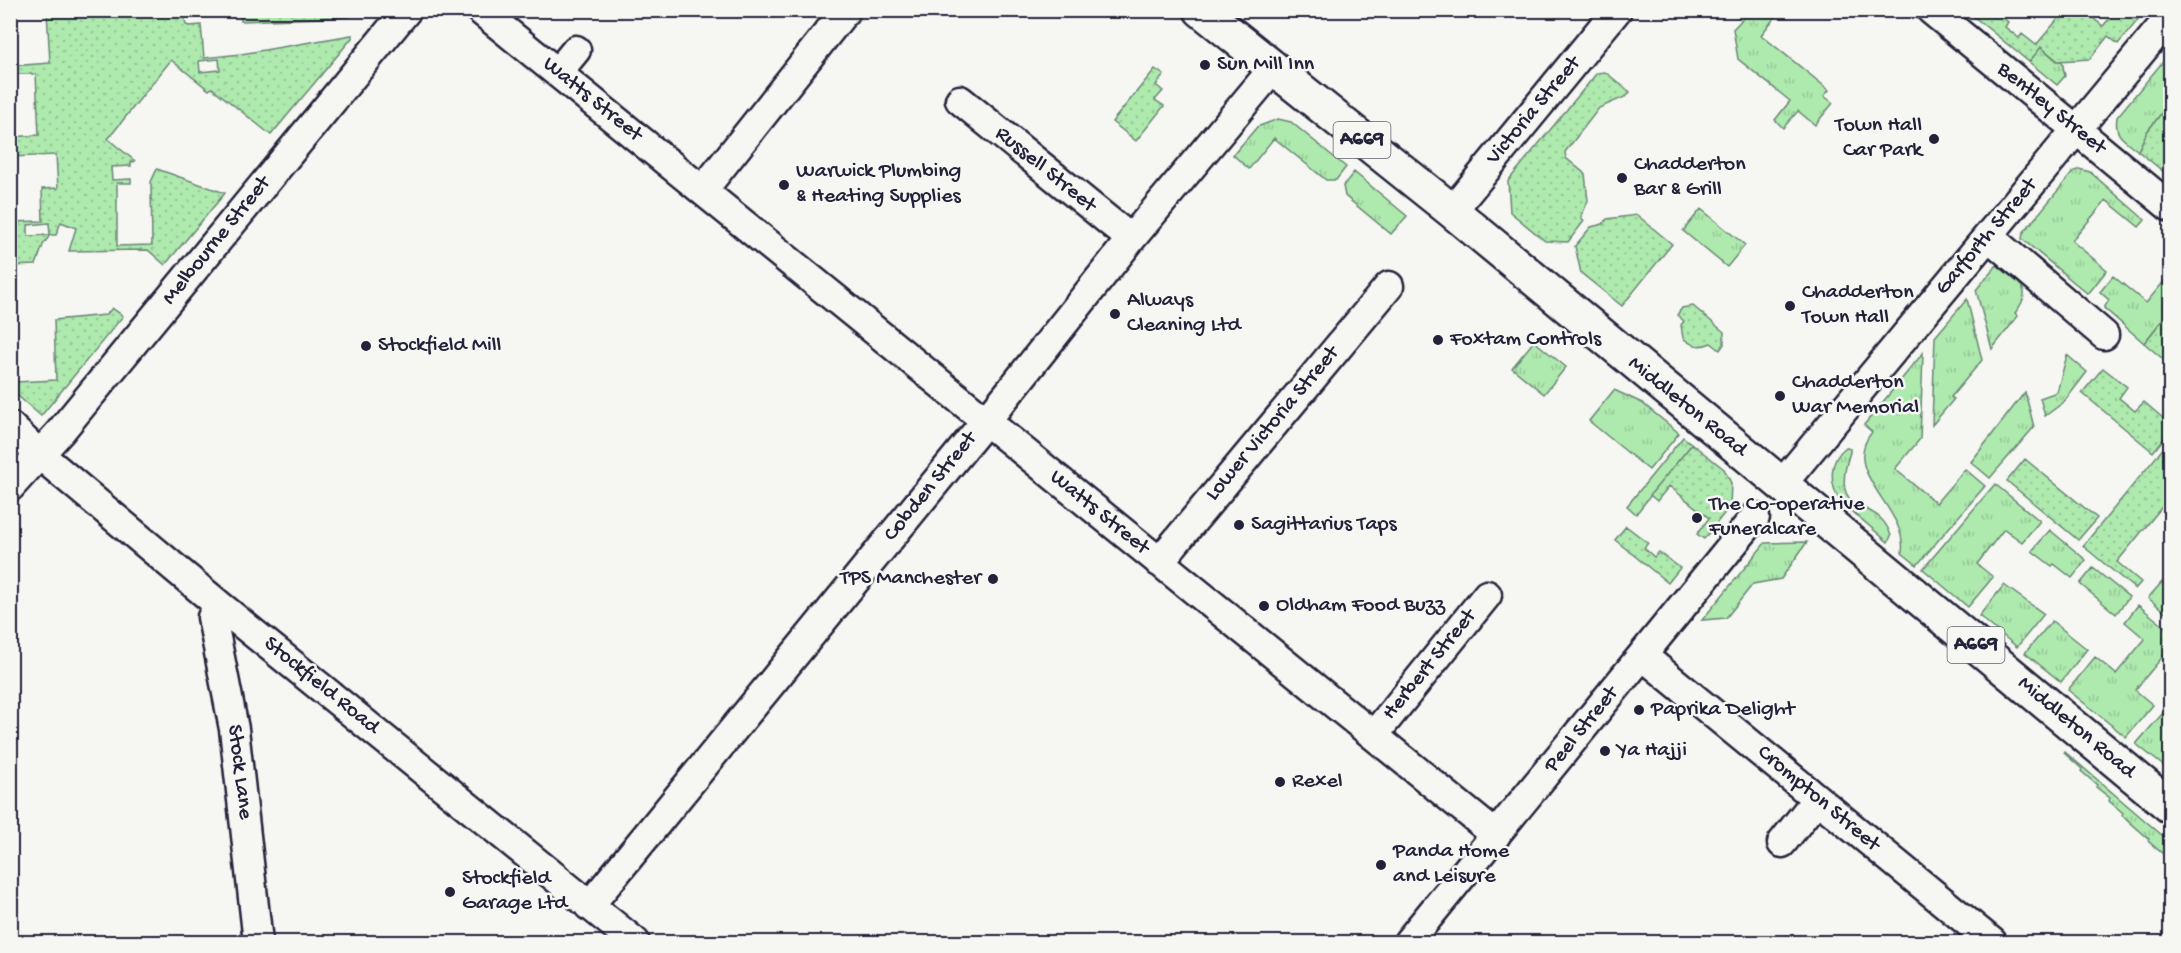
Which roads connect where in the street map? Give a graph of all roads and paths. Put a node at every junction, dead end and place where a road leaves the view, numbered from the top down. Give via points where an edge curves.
1 (480, 10) edge
2 (846, 10) edge
3 (1201, 10) edge
4 (1617, 10) edge
5 (1931, 10) edge
6 (391, 16) edge
7 (2170, 17) edge
8 (576, 50) dead end
9 (1273, 69) junction
10 (558, 72) junction
11 (960, 100) dead end
12 (2077, 130) junction
13 (703, 190) junction
14 (2170, 207) edge
15 (1452, 211) junction
16 (1988, 236) junction
17 (1131, 239) junction
18 (1389, 286) dead end
19 (2104, 334) dead end
20 (985, 420) junction
21 (10, 426) edge
22 (40, 455) junction
23 (1782, 484) junction
24 (10, 487) edge
25 (1755, 517) dead end
26 (1159, 562) junction
27 (1487, 595) dead end
28 (219, 605) junction
29 (1643, 656) junction
30 (1374, 735) junction
31 (1817, 799) junction
32 (2170, 806) edge
33 (1496, 836) junction
34 (1782, 843) dead end
35 (589, 906) junction
36 (258, 942) edge
37 (635, 942) edge
38 (1408, 942) edge
39 (1992, 942) edge

1 - 10 street, Watts Street
2 - 13 street
3 - 9 main road, Middleton Road / A669
4 - 15 street, Victoria Street
5 - 12 street, Bentley Street
6 - 22 street, Melbourne Street
7 - 12 street, Garforth Street
8 - 10 street
9 - 15 main road, Middleton Road / A669
9 - 17 street, Cobden Street
10 - 13 street, Watts Street
11 - 17 street, Russell Street
12 - 14 street, Bentley Street
12 - 16 street, Garforth Street
13 - 20 street, Watts Street
15 - 23 main road, Middleton Road / A669
16 - 19 street
16 - 23 street, Garforth Street
17 - 20 street, Cobden Street
18 - 26 street, Lower Victoria Street
20 - 26 street, Watts Street
20 - 35 street, Cobden Street
21 - 22 street, Stockfield Road
22 - 24 street, Melbourne Street
22 - 28 street, Stockfield Road
23 - 32 main road, Middleton Road / A669
25 - 29 street, Peel Street
26 - 30 street, Watts Street
27 - 30 street, Herbert Street
28 - 35 street, Stockfield Road
28 - 36 street, Stock Lane via 212,617 234,729
29 - 31 street, Crompton Street
29 - 33 street, Peel Street
30 - 33 street, Watts Street
31 - 34 street
31 - 39 street, Crompton Street
33 - 38 street, Peel Street
35 - 37 street, Stockfield Road

